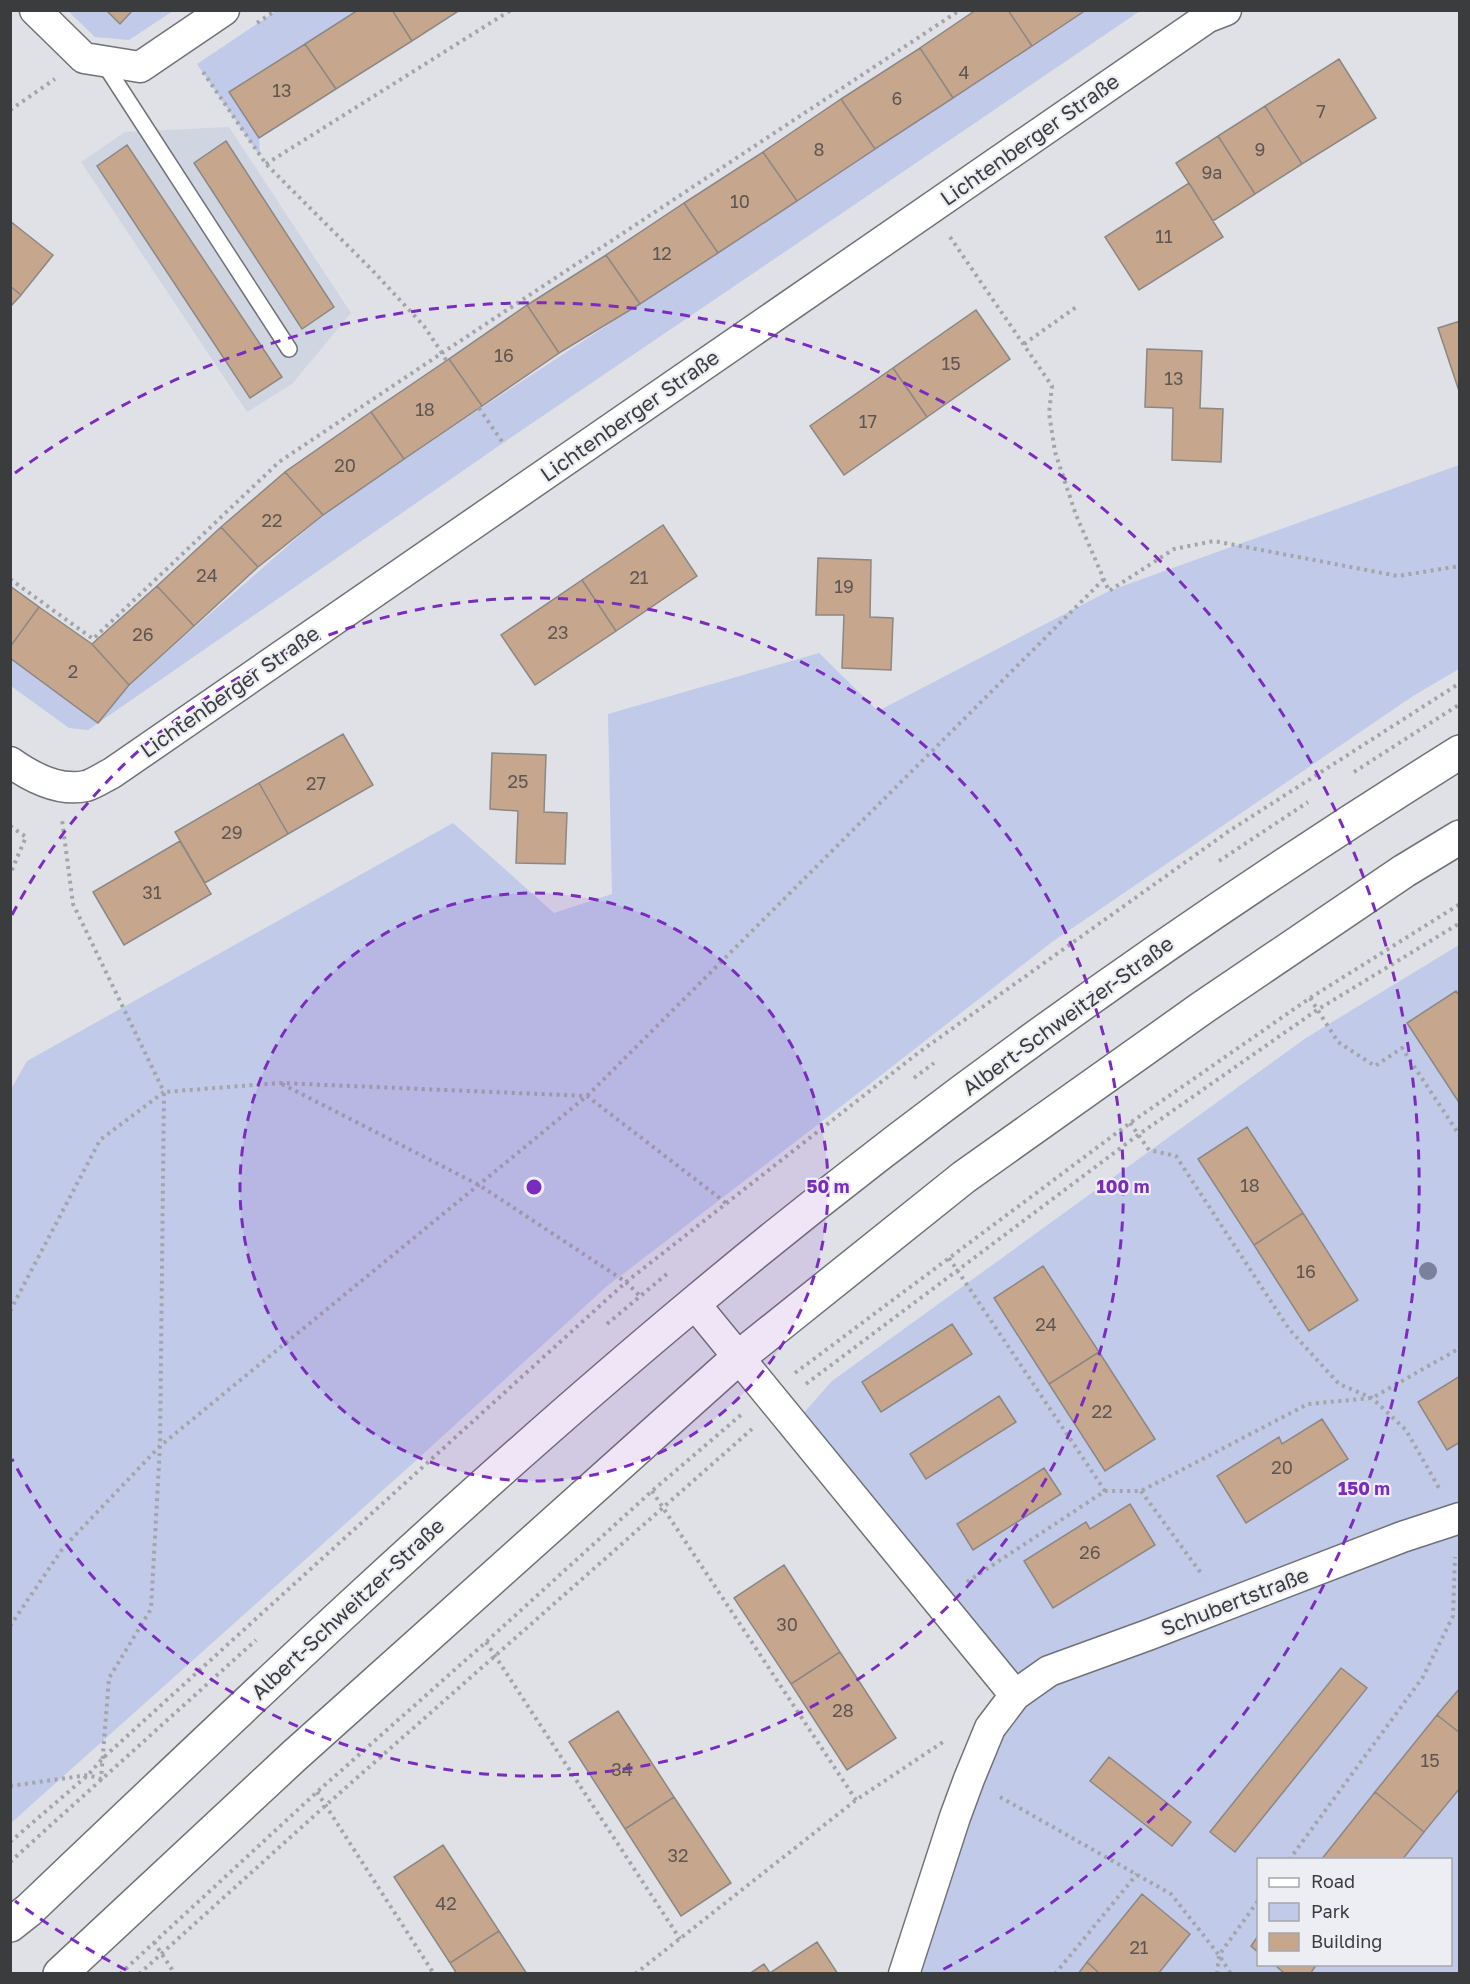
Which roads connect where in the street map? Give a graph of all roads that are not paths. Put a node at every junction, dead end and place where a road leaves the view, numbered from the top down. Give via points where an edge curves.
1 (35, 10) edge
2 (224, 10) edge
3 (1213, 13) edge
4 (82, 65) junction
5 (289, 349) dead end
6 (1460, 752) edge
7 (18, 767) edge
8 (1460, 837) edge
9 (694, 1303) junction
10 (738, 1358) junction
11 (1458, 1518) edge
12 (1015, 1695) junction
13 (10, 1925) edge
14 (60, 1974) edge
15 (904, 1974) edge

1 - 4 street
2 - 4 street via 140,68
3 - 7 street, Lichtenberger Straße via 112,773 86,786 57,786
4 - 5 lane
6 - 9 main road, Albert-Schweitzer-Straße via 1153,954 919,1123
8 - 10 main road via 1202,1008 964,1177
9 - 10 street
9 - 13 main road, Albert-Schweitzer-Straße via 473,1493
10 - 12 street
10 - 14 main road via 294,1756
11 - 12 street, Schubertstraße via 1049,1671
12 - 15 street, Schubertstraße via 990,1728 969,1779

